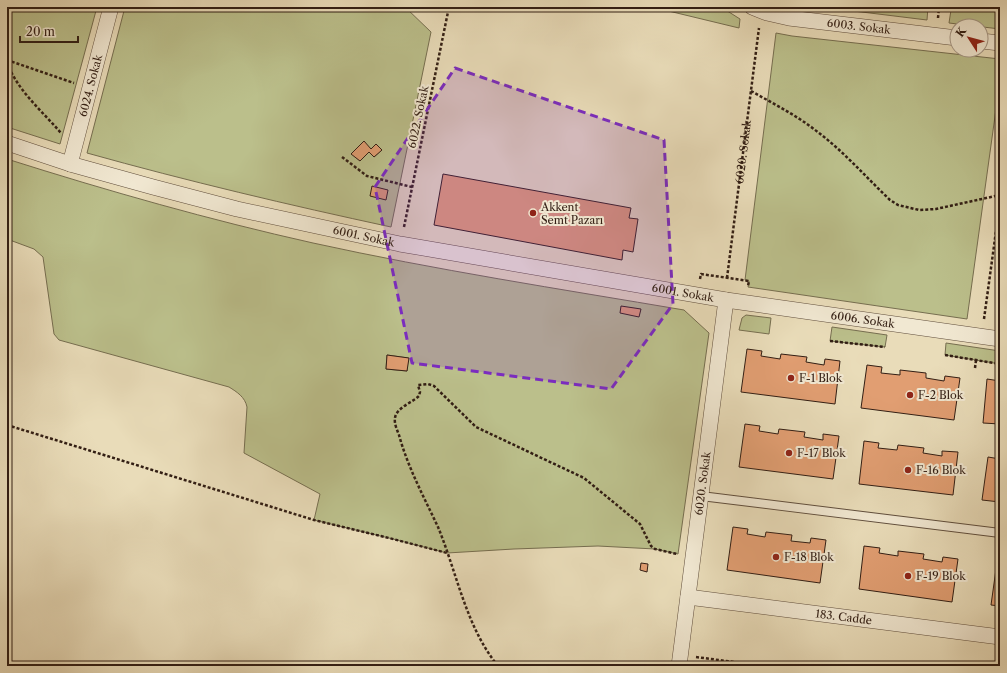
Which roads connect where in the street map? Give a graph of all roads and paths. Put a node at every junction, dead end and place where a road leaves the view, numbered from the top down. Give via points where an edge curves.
1 (111, 7) edge
2 (449, 7) edge
3 (939, 7) edge
4 (757, 9) edge
5 (937, 21) dead end
6 (759, 27) dead end
7 (949, 37) edge
8 (989, 42) edge
9 (1000, 43) edge
10 (7, 60) edge
11 (7, 63) edge
12 (76, 84) dead end
13 (751, 91) junction
14 (63, 136) dead end
15 (7, 143) edge
16 (342, 157) dead end
17 (70, 164) junction
18 (412, 187) junction
19 (1000, 196) edge
20 (1000, 202) edge
21 (403, 230) dead end
22 (727, 278) junction
23 (700, 279) dead end
24 (748, 287) dead end
25 (726, 300) junction
26 (983, 322) dead end
27 (1000, 339) edge
28 (830, 341) dead end
29 (885, 347) dead end
30 (944, 355) dead end
31 (976, 360) junction
32 (1000, 364) edge
33 (975, 368) dead end
34 (7, 425) edge
35 (701, 496) junction
36 (1000, 533) edge
37 (447, 553) junction
38 (678, 554) dead end
39 (688, 597) junction
40 (1000, 637) edge
41 (679, 660) edge
42 (749, 664) dead end
43 (498, 666) edge

1 - 17 street, 6024. Sokak
2 - 18 path, 6022. Sokak
3 - 5 path
4 - 7 street, 6003. Sokak via 777,16 807,21
6 - 13 path, 6020. Sokak
8 - 9 street
10 - 12 path
11 - 14 path via 18,85
13 - 19 path via 818,132 898,205 919,210 936,209
13 - 22 path, 6020. Sokak
15 - 17 street, 6001. Sokak
16 - 18 path via 367,176
17 - 25 street, 6001. Sokak via 238,209 393,242
18 - 21 path, 6022. Sokak
20 - 26 path
22 - 23 path via 701,274
22 - 24 path via 749,281
25 - 27 street, 6006. Sokak
25 - 35 street, 6020. Sokak
28 - 29 path
30 - 31 path
31 - 32 path
31 - 33 path
34 - 37 path via 314,520
35 - 36 lane
35 - 39 street, 6020. Sokak
37 - 38 path via 405,456 395,418 397,413 420,396 418,385 434,386 476,427 584,478 640,524 651,546
37 - 43 path via 480,640
39 - 40 street, 183. Cadde
39 - 41 street, 6020. Sokak
41 - 42 path

